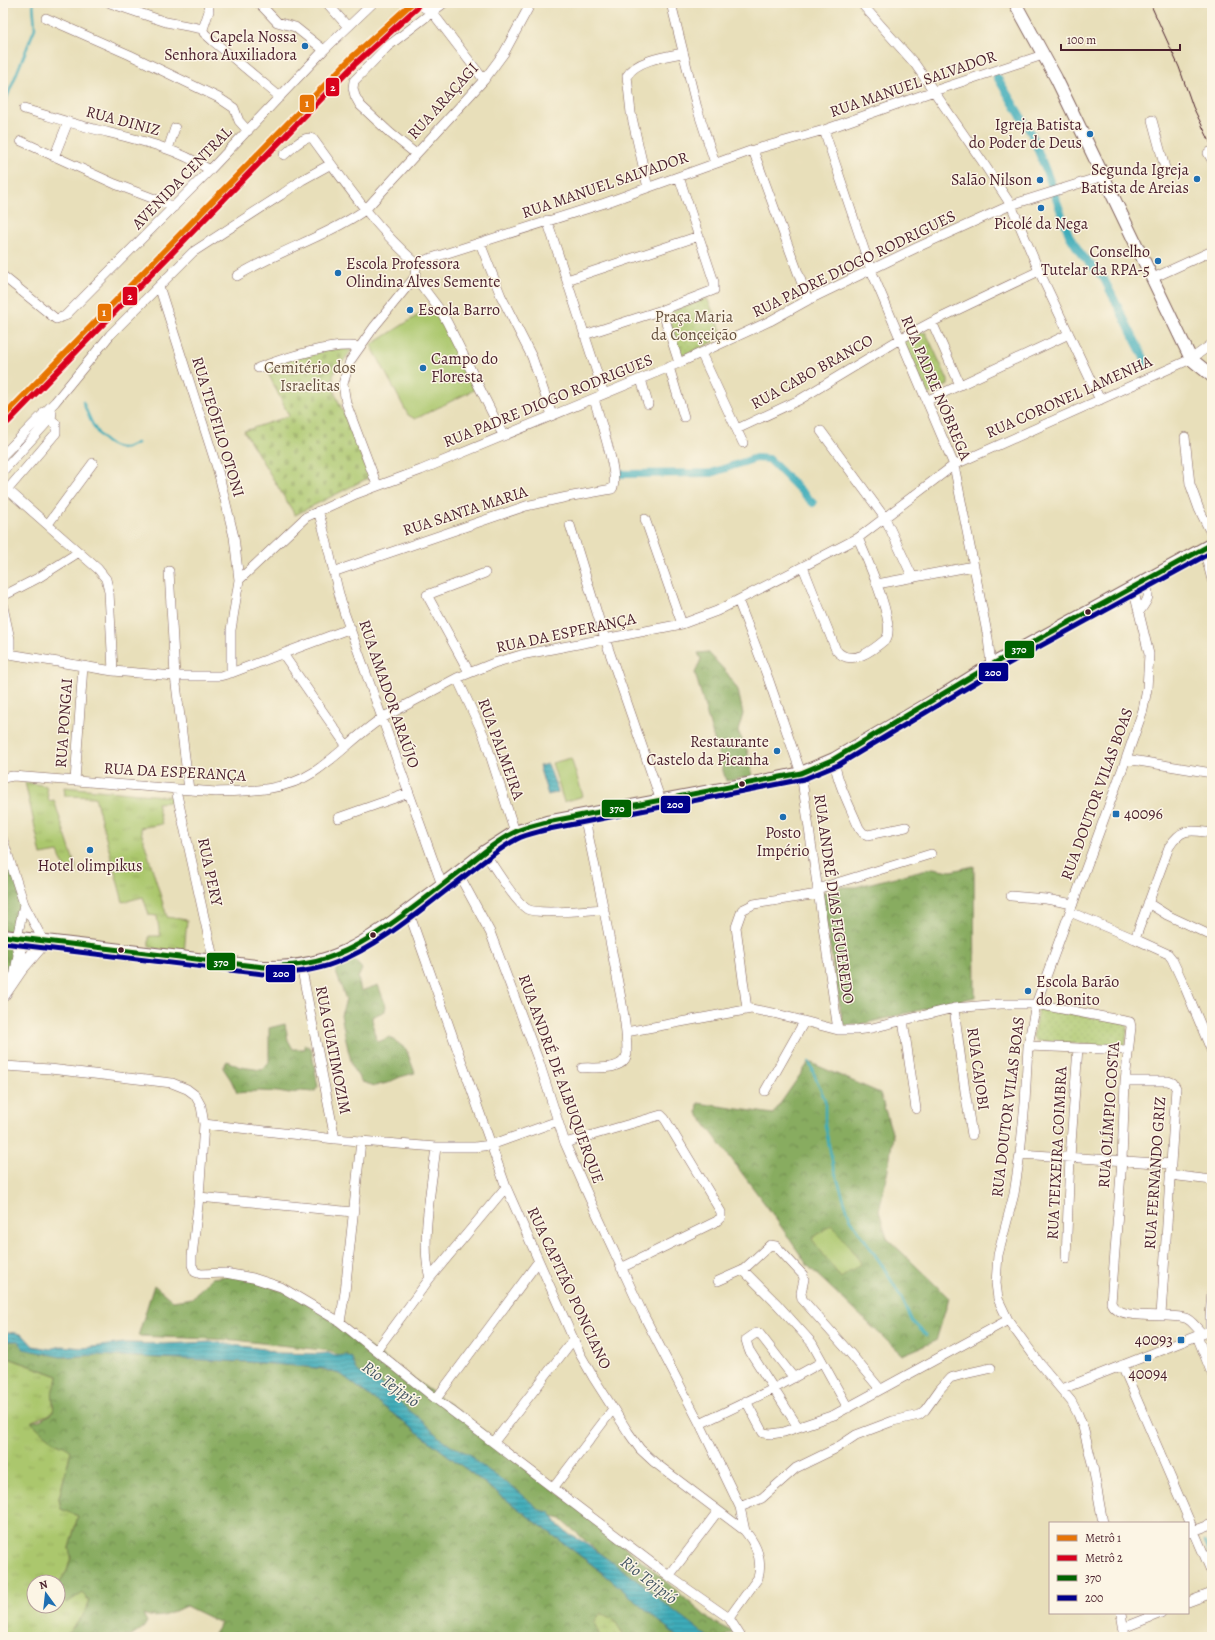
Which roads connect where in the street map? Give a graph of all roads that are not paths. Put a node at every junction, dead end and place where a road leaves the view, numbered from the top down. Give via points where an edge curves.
1 (110, 3) edge
2 (208, 3) edge
3 (259, 3) edge
4 (327, 3) edge
5 (373, 3) edge
6 (444, 3) edge
7 (531, 3) edge
8 (672, 3) edge
9 (861, 3) edge
10 (1015, 3) edge
11 (418, 4) edge
12 (432, 12) junction
13 (46, 18) dead end
14 (348, 27) junction
15 (203, 29) junction
16 (324, 50) junction
17 (683, 53) junction
18 (1043, 55) junction
19 (484, 80) junction
20 (934, 91) junction
21 (280, 97) junction
22 (24, 109) dead end
23 (1152, 120) dead end
24 (68, 122) junction
25 (175, 128) dead end
26 (824, 130) junction
27 (248, 131) junction
28 (21, 141) dead end
29 (168, 149) junction
30 (753, 150) junction
31 (416, 154) junction
32 (284, 155) dead end
33 (54, 157) junction
34 (715, 163) junction
35 (332, 164) junction
36 (1165, 168) dead end
37 (210, 170) junction
38 (1103, 176) junction
39 (678, 177) junction
40 (648, 188) junction
41 (1011, 205) junction
42 (174, 208) junction
43 (365, 210) junction
44 (547, 220) junction
45 (699, 236) junction
46 (480, 243) junction
47 (1212, 251) edge
48 (416, 263) junction
49 (870, 270) junction
50 (1040, 271) junction
51 (3, 276) edge
52 (236, 276) dead end
53 (415, 277) junction
54 (1152, 278) junction
55 (567, 280) junction
56 (158, 286) junction
57 (808, 300) junction
58 (662, 310) junction
59 (932, 322) junction
60 (1069, 334) junction
61 (584, 335) junction
62 (900, 339) junction
63 (1212, 344) edge
64 (359, 347) junction
65 (701, 353) junction
66 (1191, 359) junction
67 (679, 363) junction
68 (669, 367) junction
69 (258, 368) dead end
70 (1212, 376) edge
71 (641, 379) junction
72 (960, 384) junction
73 (604, 394) junction
74 (594, 399) junction
75 (926, 400) junction
76 (1100, 400) junction
77 (648, 404) dead end
78 (47, 415) junction
79 (552, 415) junction
80 (684, 417) dead end
81 (738, 429) junction
82 (821, 432) dead end
83 (503, 435) junction
84 (1185, 437) dead end
85 (743, 443) dead end
86 (3, 455) edge
87 (93, 463) dead end
88 (954, 465) junction
89 (3, 471) edge
90 (938, 477) joint
91 (377, 485) junction
92 (6, 492) edge
93 (318, 510) junction
94 (885, 518) junction
95 (645, 519) dead end
96 (48, 524) junction
97 (570, 525) dead end
98 (1212, 535) edge
99 (858, 538) junction
100 (1208, 546) edge
101 (79, 552) junction
102 (974, 566) junction
103 (803, 567) junction
104 (169, 571) dead end
105 (333, 572) junction
106 (485, 573) dead end
107 (913, 578) junction
108 (239, 580) junction
109 (1212, 580) edge
110 (1146, 581) junction
111 (877, 584) junction
112 (1133, 588) junction
113 (3, 596) edge
114 (738, 600) junction
115 (3, 607) edge
116 (1139, 612) junction
117 (682, 624) junction
118 (351, 628) junction
119 (604, 639) junction
120 (6, 654) edge
121 (283, 654) junction
122 (991, 665) junction
123 (82, 666) junction
124 (113, 671) junction
125 (468, 672) junction
126 (231, 673) junction
127 (175, 676) junction
128 (457, 678) junction
129 (382, 718) junction
130 (346, 745) junction
131 (834, 759) junction
132 (1126, 759) junction
133 (801, 773) junction
134 (1212, 773) edge
135 (3, 778) edge
136 (75, 781) junction
137 (176, 790) junction
138 (190, 790) junction
139 (409, 793) junction
140 (661, 801) junction
141 (584, 815) junction
142 (338, 818) dead end
143 (906, 828) dead end
144 (515, 832) junction
145 (1212, 833) edge
146 (3, 840) edge
147 (484, 852) junction
148 (931, 854) dead end
149 (458, 874) junction
150 (442, 885) junction
151 (818, 891) junction
152 (1011, 896) dead end
153 (1148, 903) junction
154 (24, 904) junction
155 (1072, 908) junction
156 (604, 909) junction
157 (408, 910) junction
158 (3, 936) edge
159 (1212, 936) edge
160 (17, 938) junction
161 (1135, 938) junction
162 (44, 942) junction
163 (214, 962) junction
164 (301, 965) junction
165 (16, 976) junction
166 (3, 995) edge
167 (1036, 1004) junction
168 (954, 1008) junction
169 (747, 1010) junction
170 (903, 1020) junction
171 (804, 1022) junction
172 (838, 1030) junction
173 (626, 1032) junction
174 (1028, 1046) junction
175 (1078, 1048) junction
176 (1128, 1050) junction
177 (1212, 1052) edge
178 (5, 1066) dead end
179 (582, 1068) dead end
180 (1125, 1081) junction
181 (765, 1091) dead end
182 (916, 1109) dead end
183 (558, 1121) junction
184 (204, 1124) junction
185 (972, 1135) dead end
186 (335, 1140) junction
187 (361, 1141) junction
188 (565, 1143) junction
189 (491, 1145) junction
190 (436, 1147) junction
191 (1020, 1154) junction
192 (1070, 1157) junction
193 (1122, 1160) junction
194 (1171, 1164) junction
195 (1170, 1176) junction
196 (1212, 1180) edge
197 (506, 1187) junction
198 (199, 1197) junction
199 (353, 1212) junction
200 (1066, 1259) dead end
201 (538, 1262) junction
202 (621, 1268) junction
203 (743, 1270) junction
204 (430, 1278) junction
205 (718, 1281) dead end
206 (1212, 1290) edge
207 (1160, 1315) junction
208 (1008, 1320) junction
209 (340, 1322) junction
210 (1206, 1333) edge
211 (573, 1340) junction
212 (376, 1351) junction
213 (822, 1362) junction
214 (1122, 1365) junction
215 (991, 1368) dead end
216 (1212, 1374) edge
217 (794, 1378) junction
218 (774, 1389) junction
219 (880, 1389) junction
220 (1062, 1389) junction
221 (436, 1399) junction
222 (746, 1401) junction
223 (848, 1408) junction
224 (614, 1409) junction
225 (700, 1424) junction
226 (798, 1427) junction
227 (494, 1442) junction
228 (554, 1487) junction
229 (740, 1507) junction
230 (718, 1511) junction
231 (1103, 1522) edge
232 (1186, 1522) edge
233 (1212, 1524) edge
234 (745, 1531) junction
235 (1190, 1532) edge
236 (1212, 1573) edge
237 (669, 1576) junction
238 (1212, 1593) edge
239 (1189, 1602) edge
240 (1120, 1614) edge
241 (1159, 1614) edge
242 (729, 1618) junction
243 (1124, 1632) edge
244 (741, 1637) edge

1 - 15 street via 166,22
2 - 15 street via 209,11
3 - 16 street via 277,22 295,27
4 - 14 street
5 - 14 street, AVENIDA CENTRAL
6 - 12 street
7 - 19 street, RUA ARAÇAGI via 504,53
8 - 17 street
9 - 20 street via 915,64
10 - 18 main road
11 - 12 street
12 - 19 street
12 - 31 street via 377,56 354,81 353,88 360,105
13 - 27 street via 219,98 234,108 239,121
14 - 16 street, AVENIDA CENTRAL
15 - 21 street via 208,37
16 - 21 street, AVENIDA CENTRAL
17 - 34 street
17 - 40 street via 645,62 627,76 631,113
18 - 20 street, RUA MANUEL SALVADOR
18 - 38 main road
19 - 31 street, RUA ARAÇAGI
20 - 26 street, RUA MANUEL SALVADOR
20 - 41 street
21 - 27 street, AVENIDA CENTRAL
22 - 24 street, RUA DINIZ
23 - 36 street
24 - 29 street, RUA DINIZ
24 - 33 street
25 - 29 street
26 - 30 street, RUA MANUEL SALVADOR
26 - 49 street, RUA PADRE NÓBREGA
27 - 37 street, AVENIDA CENTRAL
28 - 33 street
29 - 37 street, RUA DINIZ via 192,158
30 - 34 street, RUA MANUEL SALVADOR
30 - 57 street
31 - 43 street, RUA ARAÇAGI
32 - 35 street via 308,137
33 - 42 street
34 - 39 street, RUA MANUEL SALVADOR
35 - 43 street
35 - 56 street via 302,180 200,247
37 - 42 street, AVENIDA CENTRAL
38 - 41 street, RUA PADRE DIOGO RODRIGUES
38 - 54 main road
39 - 40 street, RUA MANUEL SALVADOR
39 - 45 street
40 - 44 street, RUA MANUEL SALVADOR
41 - 49 street, RUA PADRE DIOGO RODRIGUES
41 - 50 street
42 - 51 street, AVENIDA CENTRAL via 82,301 60,318 56,319
43 - 48 street
43 - 52 street, RUA ARAÇAGI via 342,225
44 - 46 street, RUA MANUEL SALVADOR
44 - 55 street
45 - 55 street
45 - 58 street via 714,288 711,292
46 - 48 street, RUA MANUEL SALVADOR
46 - 79 street via 501,296 532,357
47 - 54 street
48 - 53 street
49 - 57 street, RUA PADRE DIOGO RODRIGUES
49 - 62 street, RUA PADRE NÓBREGA
50 - 59 street, RUA CABO BRANCO
50 - 60 street
53 - 64 street
53 - 83 street via 447,322
54 - 66 main road
55 - 61 street
56 - 78 street via 110,335
56 - 108 street, RUA TEÓFILO OTONI via 218,471 237,554
57 - 65 street, RUA PADRE DIOGO RODRIGUES
58 - 61 street
58 - 67 street
59 - 62 street, RUA CABO BRANCO
59 - 72 street
60 - 72 street
60 - 76 street
61 - 73 street
62 - 75 street, RUA PADRE NÓBREGA
62 - 81 street, RUA CABO BRANCO via 799,400
63 - 66 street, RUA CORONEL LAMENHA
64 - 69 street via 334,347
64 - 91 street via 348,366 343,384 344,394
65 - 67 street, RUA PADRE DIOGO RODRIGUES
65 - 81 street
66 - 70 main road
66 - 76 street, RUA CORONEL LAMENHA
67 - 68 street, RUA PADRE DIOGO RODRIGUES
68 - 71 street, RUA PADRE DIOGO RODRIGUES
68 - 80 street
71 - 73 street, RUA PADRE DIOGO RODRIGUES
71 - 77 street
72 - 75 street
73 - 74 street, RUA PADRE DIOGO RODRIGUES
74 - 79 street, RUA PADRE DIOGO RODRIGUES
74 - 105 street, RUA SANTA MARIA via 613,465 614,485 610,490 567,496 526,506
75 - 88 street, RUA PADRE NÓBREGA
76 - 88 street, RUA CORONEL LAMENHA
78 - 86 street
78 - 89 street
78 - 92 street via 56,425 56,433
79 - 83 street, RUA PADRE DIOGO RODRIGUES
81 - 85 street
82 - 94 street
83 - 91 street, RUA PADRE DIOGO RODRIGUES via 421,470
84 - 98 street via 1190,484
87 - 96 street
88 - 90 street, RUA CORONEL LAMENHA
88 - 102 street, RUA PADRE NÓBREGA
90 - 94 street, RUA DA ESPERANÇA
91 - 93 street, RUA PADRE DIOGO RODRIGUES
92 - 96 street
93 - 105 street, RUA AMADOR ARAÚJO
93 - 108 street, RUA PADRE DIOGO RODRIGUES via 306,516
94 - 99 street, RUA DA ESPERANÇA
94 - 107 street
95 - 117 street
96 - 101 street
97 - 119 street
99 - 103 street, RUA DA ESPERANÇA
99 - 111 street
100 - 109 street
100 - 110 main road
101 - 113 street
101 - 124 street via 98,569 108,584
102 - 107 street
102 - 122 street, RUA PADRE NÓBREGA
103 - 111 street via 836,650 845,657 864,655 889,636 889,624
103 - 114 street, RUA DA ESPERANÇA
104 - 127 street
105 - 118 street, RUA AMADOR ARAÚJO
106 - 125 street via 427,595
107 - 111 street
108 - 126 street via 231,630
110 - 112 main road
110 - 116 street via 1148,600
112 - 116 street, RUA DOUTOR VILAS BOAS
112 - 122 main road
114 - 117 street, RUA DA ESPERANÇA
114 - 133 street, RUA ANDRÉ DIAS FIGUEREDO
115 - 120 street via 10,640
116 - 132 street, RUA DOUTOR VILAS BOAS via 1149,654 1149,678 1143,710
117 - 119 street, RUA DA ESPERANÇA
118 - 121 street
118 - 129 street, RUA AMADOR ARAÚJO
119 - 125 street, RUA DA ESPERANÇA via 521,655
119 - 140 street
120 - 123 street
121 - 126 street
121 - 130 street
122 - 131 main road
123 - 124 street
123 - 136 street, RUA PONGAI
124 - 127 street
125 - 128 street, RUA DA ESPERANÇA
126 - 127 street via 220,676
127 - 138 street
128 - 129 street, RUA DA ESPERANÇA
128 - 144 street, RUA PALMEIRA via 484,736
129 - 130 street, RUA DA ESPERANÇA
129 - 139 street, RUA AMADOR ARAÚJO
130 - 138 street, RUA DA ESPERANÇA via 315,772 286,784 249,791
131 - 133 main road
131 - 143 street via 843,790 863,833
132 - 134 street
132 - 155 street, RUA DOUTOR VILAS BOAS
133 - 140 main road
133 - 151 street, RUA ANDRÉ DIAS FIGUEREDO
135 - 136 street, RUA DA ESPERANÇA via 12,776
136 - 137 street, RUA DA ESPERANÇA
137 - 138 street, RUA DA ESPERANÇA
137 - 163 street, RUA PERY
139 - 142 street
139 - 150 street, RUA AMADOR ARAÚJO
140 - 141 main road
141 - 144 main road via 547,822
141 - 156 street
144 - 147 main road
145 - 153 street via 1185,831 1177,835 1169,847
146 - 154 street
147 - 149 main road
147 - 156 street via 523,906 529,910
148 - 151 street
149 - 150 main road
149 - 183 street, RUA ANDRÉ DE ALBUQUERQUE via 490,932 539,1062
150 - 157 main road
151 - 169 street via 754,904 742,910 736,927
151 - 172 street, RUA ANDRÉ DIAS FIGUEREDO
152 - 155 street via 1046,899
153 - 159 street via 1194,929
153 - 161 street
154 - 160 street
154 - 162 street
155 - 161 street
155 - 167 street, RUA DOUTOR VILAS BOAS
156 - 173 street
157 - 164 main road via 362,943 335,956
157 - 189 street, RUA CAPITÃO PONCIANO
158 - 160 main road
160 - 162 main road
160 - 165 highway via 20,958
161 - 177 street via 1165,952 1172,959
162 - 163 main road
162 - 165 highway
163 - 164 main road via 284,967
164 - 186 street, RUA GUATIMOZIM
165 - 166 highway
167 - 168 street
167 - 174 street, RUA DOUTOR VILAS BOAS
167 - 176 street, RUA OLÍMPIO COSTA via 1130,1022
168 - 170 street
168 - 185 street, RUA CAJOBI
169 - 171 street via 773,1013
169 - 173 street
170 - 172 street via 872,1028
170 - 182 street
171 - 172 street
171 - 181 street
173 - 179 street via 627,1054 623,1062 614,1067
174 - 175 street
174 - 191 street, RUA DOUTOR VILAS BOAS
175 - 176 street
175 - 192 street, RUA TEIXEIRA COIMBRA
176 - 180 street, RUA OLÍMPIO COSTA
178 - 184 street via 172,1083 194,1095 201,1106
180 - 193 street, RUA OLÍMPIO COSTA
180 - 194 street, RUA FERNANDO GRIZ via 1174,1084 1177,1091
183 - 188 street, RUA ANDRÉ DE ALBUQUERQUE
183 - 189 street
184 - 186 street
184 - 198 street
186 - 187 street
187 - 190 street
187 - 199 street
188 - 202 street, RUA ANDRÉ DE ALBUQUERQUE
188 - 202 street via 661,1115 721,1214 717,1221
189 - 190 street
189 - 197 street, RUA CAPITÃO PONCIANO
190 - 204 street via 425,1259
191 - 192 street
191 - 208 street, RUA DOUTOR VILAS BOAS via 1014,1194 996,1269 998,1299
192 - 193 street
192 - 200 street, RUA TEIXEIRA COIMBRA
193 - 194 street
193 - 207 street, RUA OLÍMPIO COSTA via 1111,1299 1113,1306 1126,1314
194 - 195 street, RUA FERNANDO GRIZ
195 - 196 street
195 - 207 street, RUA FERNANDO GRIZ
197 - 201 street, RUA CAPITÃO PONCIANO
197 - 204 street
198 - 199 street
198 - 209 street via 192,1256 195,1272 225,1273 254,1278 281,1287
199 - 209 street
201 - 211 street, RUA CAPITÃO PONCIANO
201 - 221 street
202 - 225 street, RUA ANDRÉ DE ALBUQUERQUE
203 - 205 street
203 - 213 street via 798,1326 812,1343
203 - 219 street via 768,1246 776,1246 803,1275 802,1300
204 - 212 street
206 - 210 street
207 - 210 street via 1186,1318
208 - 219 street
208 - 220 street, RUA DOUTOR VILAS BOAS
209 - 212 street
210 - 214 street
210 - 216 street
211 - 224 street, RUA CAPITÃO PONCIANO via 592,1377
211 - 227 street
212 - 221 street
213 - 217 street
213 - 223 street
214 - 220 street
214 - 232 street
215 - 229 street via 950,1378 920,1415 856,1435 835,1449 796,1468 762,1498
217 - 218 street
217 - 218 street via 760,1333 756,1333 746,1340 746,1344
218 - 222 street
218 - 226 street
219 - 223 street
220 - 231 street, RUA DOUTOR VILAS BOAS via 1071,1401 1083,1427
221 - 227 street
222 - 225 street
222 - 226 street via 763,1433 771,1434
223 - 226 street
224 - 228 street
224 - 230 street, RUA CAPITÃO PONCIANO via 640,1449
225 - 229 street, RUA ANDRÉ DE ALBUQUERQUE
227 - 228 street
228 - 237 street
229 - 234 street, RUA ANDRÉ DE ALBUQUERQUE
230 - 234 street, RUA CAPITÃO PONCIANO
230 - 237 street
233 - 235 street
234 - 242 street, RUA CAPITÃO PONCIANO via 758,1552 760,1571 758,1578
235 - 236 street
237 - 242 street
238 - 239 street
240 - 243 street
241 - 243 street
242 - 244 street

